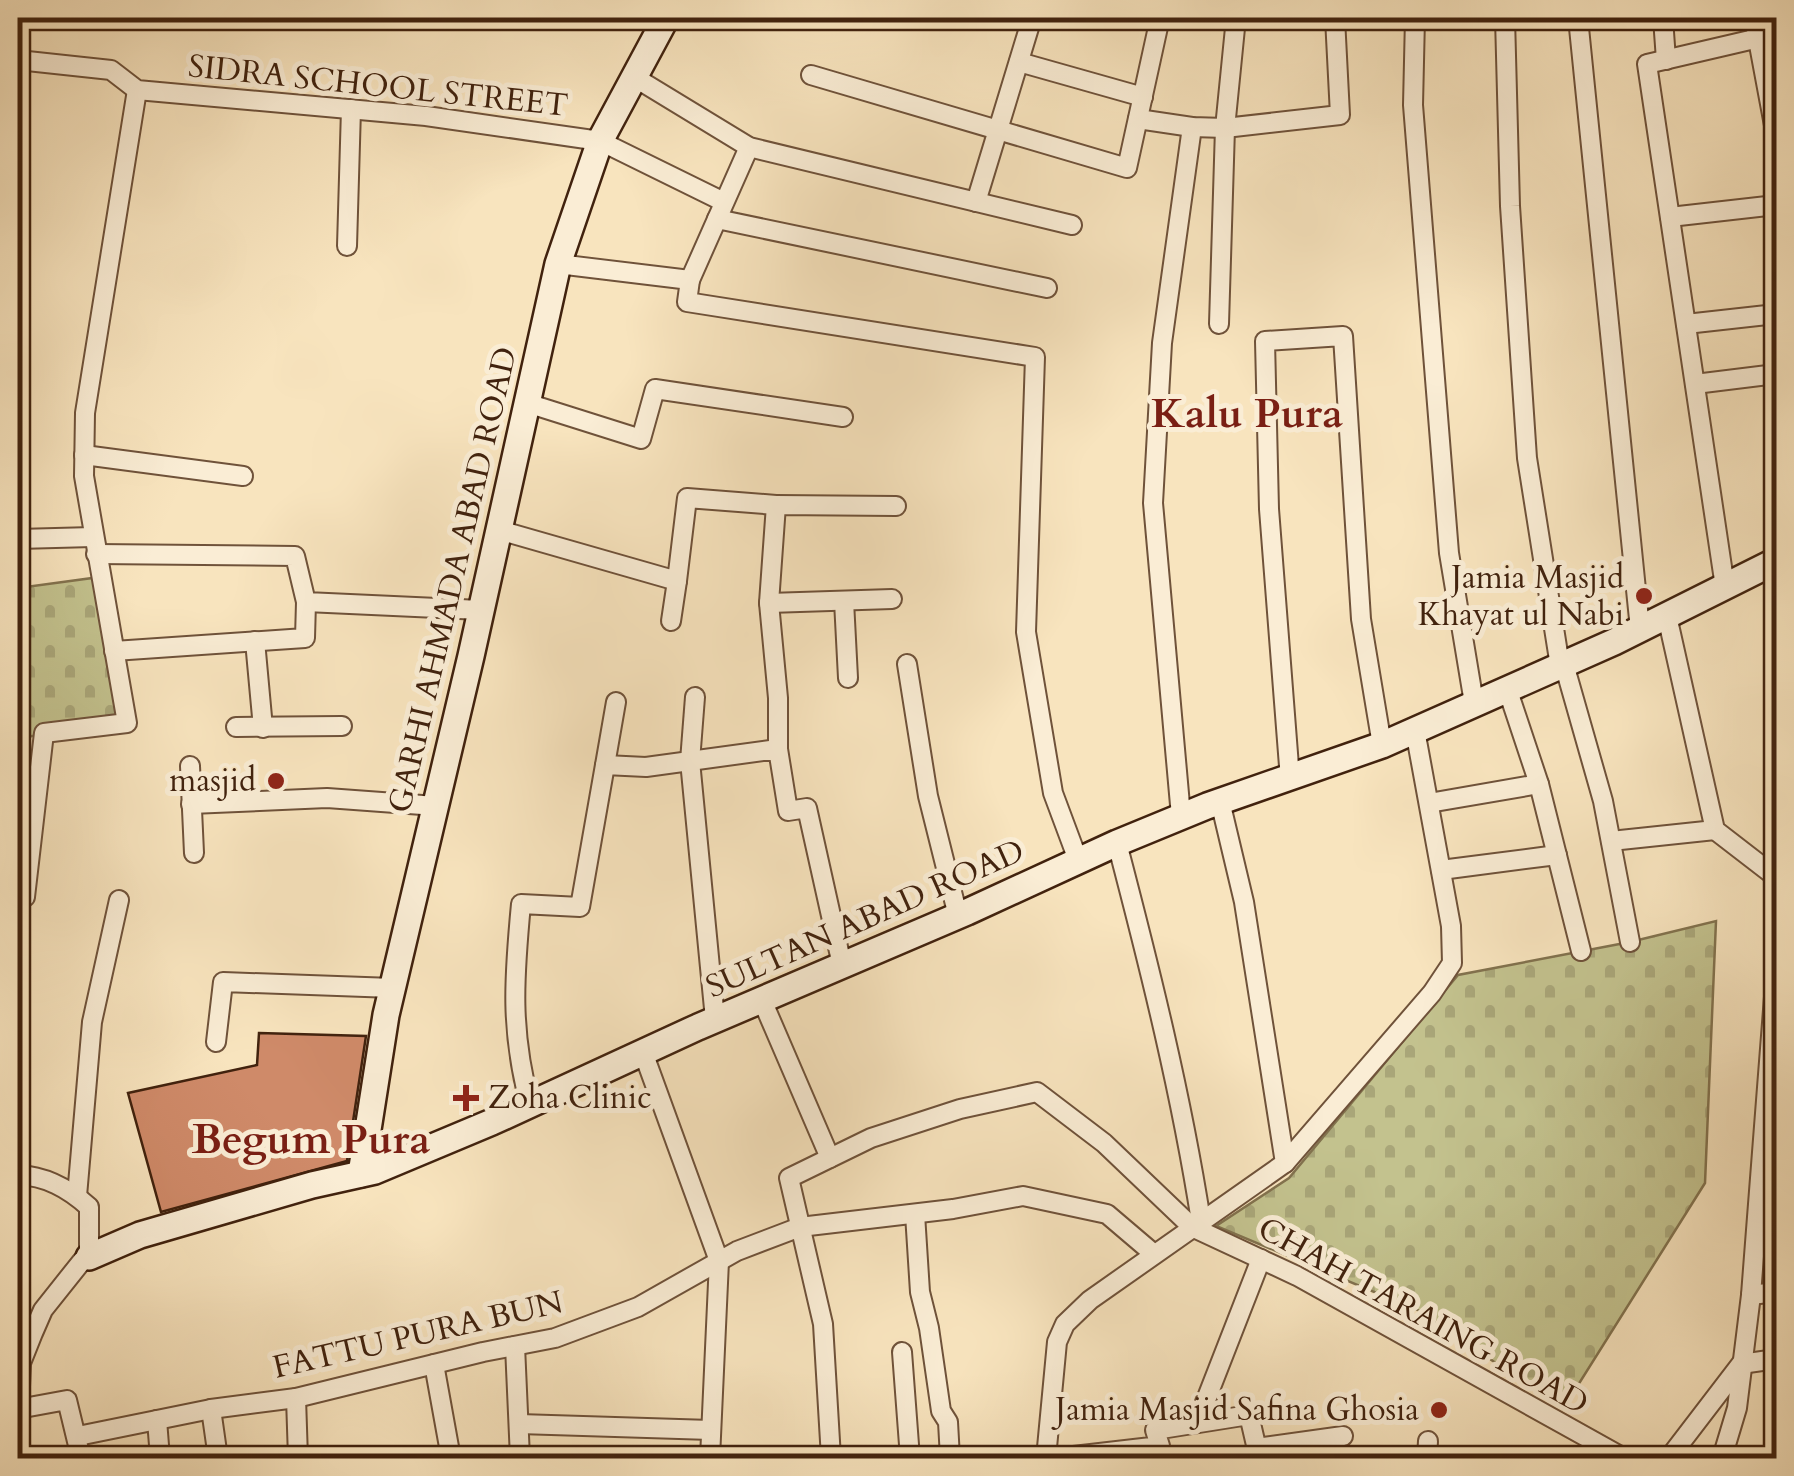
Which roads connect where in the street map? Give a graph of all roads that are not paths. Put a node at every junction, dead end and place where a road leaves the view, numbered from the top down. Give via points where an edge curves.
1 (666, 18) edge
2 (1032, 18) edge
3 (1160, 18) edge
4 (1236, 18) edge
5 (1335, 18) edge
6 (1416, 18) edge
7 (1505, 18) edge
8 (1578, 18) edge
9 (1663, 18) edge
10 (1754, 18) edge
11 (1776, 34) edge
12 (1757, 38) junction
13 (18, 60) edge
14 (1666, 60) junction
15 (1018, 62) junction
16 (811, 75) dead end
17 (634, 77) junction
18 (137, 90) junction
19 (1143, 97) junction
20 (350, 109) junction
21 (1138, 119) junction
22 (1192, 128) junction
23 (1225, 128) junction
24 (998, 130) junction
25 (1776, 136) edge
26 (600, 141) junction
27 (748, 147) junction
28 (976, 202) junction
29 (1776, 205) edge
30 (721, 210) junction
31 (1670, 217) junction
32 (1072, 225) dead end
33 (347, 246) dead end
34 (558, 264) junction
35 (690, 280) junction
36 (1047, 288) dead end
37 (1776, 314) edge
38 (1220, 324) dead end
39 (1686, 324) junction
40 (1776, 374) edge
41 (1695, 384) junction
42 (527, 403) junction
43 (843, 417) dead end
44 (84, 455) junction
45 (244, 476) dead end
46 (776, 505) junction
47 (896, 506) dead end
48 (499, 530) junction
49 (18, 540) edge
50 (94, 546) junction
51 (1776, 562) edge
52 (678, 581) junction
53 (1725, 587) junction
54 (892, 599) dead end
55 (844, 601) junction
56 (306, 602) junction
57 (770, 602) junction
58 (481, 610) junction
59 (1667, 616) junction
60 (670, 621) dead end
61 (1640, 629) junction
62 (255, 641) junction
63 (114, 650) junction
64 (906, 664) dead end
65 (1562, 665) junction
66 (848, 678) dead end
67 (1507, 688) junction
68 (694, 698) dead end
69 (616, 702) dead end
70 (1474, 702) junction
71 (236, 726) dead end
72 (342, 726) dead end
73 (263, 728) junction
74 (1415, 730) junction
75 (1382, 745) junction
76 (778, 749) junction
77 (690, 761) junction
78 (190, 766) dead end
79 (605, 766) junction
80 (1290, 779) junction
81 (1538, 784) junction
82 (1220, 801) junction
83 (1428, 802) junction
84 (191, 804) junction
85 (436, 806) junction
86 (1181, 816) junction
87 (1715, 830) junction
88 (1611, 840) junction
89 (1117, 843) junction
90 (194, 854) dead end
91 (1558, 856) junction
92 (1078, 860) junction
93 (1441, 870) junction
94 (1776, 877) edge
95 (18, 896) edge
96 (118, 900) dead end
97 (958, 916) junction
98 (1630, 942) dead end
99 (1581, 951) dead end
100 (842, 966) junction
101 (1776, 971) edge
102 (392, 988) junction
103 (762, 1000) junction
104 (715, 1020) junction
105 (216, 1042) dead end
106 (643, 1052) junction
107 (530, 1105) junction
108 (830, 1158) junction
109 (1286, 1162) junction
110 (361, 1174) junction
111 (18, 1175) edge
112 (77, 1196) junction
113 (915, 1214) junction
114 (1197, 1224) junction
115 (800, 1228) junction
116 (1154, 1254) junction
117 (90, 1256) junction
118 (1261, 1259) junction
119 (718, 1261) junction
120 (1776, 1292) edge
121 (1750, 1296) junction
122 (514, 1346) junction
123 (902, 1352) dead end
124 (1776, 1358) edge
125 (434, 1364) junction
126 (1741, 1364) junction
127 (296, 1398) junction
128 (18, 1409) edge
129 (212, 1409) junction
130 (157, 1420) junction
131 (1197, 1423) junction
132 (518, 1424) junction
133 (711, 1430) junction
134 (78, 1436) junction
135 (1343, 1436) dead end
136 (1162, 1452) edge
137 (1258, 1453) edge
138 (81, 1458) edge
139 (160, 1458) edge
140 (218, 1458) edge
141 (298, 1458) edge
142 (452, 1458) edge
143 (520, 1458) edge
144 (710, 1458) edge
145 (831, 1458) edge
146 (910, 1458) edge
147 (950, 1458) edge
148 (1046, 1458) edge
149 (1056, 1458) edge
150 (1624, 1458) edge
151 (1669, 1458) edge
152 (1722, 1458) edge

1 - 17 street, GARHI AHMADA ABAD ROAD
2 - 15 street
3 - 19 street
4 - 23 street
5 - 23 street via 1340,115
6 - 70 street via 1413,105 1448,553
7 - 65 street via 1528,458
8 - 61 street
9 - 14 street
10 - 12 street
11 - 12 street
12 - 14 street
12 - 25 street
13 - 18 street, SIDRA SCHOOL STREET via 111,70
14 - 31 street via 1647,64
15 - 19 street
15 - 24 street
16 - 24 street
17 - 26 street, GARHI AHMADA ABAD ROAD
17 - 27 street
18 - 20 street, SIDRA SCHOOL STREET
18 - 44 street
19 - 21 street
20 - 26 street, SIDRA SCHOOL STREET
20 - 33 street
21 - 22 street
21 - 24 street via 1127,168
22 - 23 street
22 - 86 street via 1162,343 1153,503
23 - 38 street
24 - 28 street
26 - 30 street, SIDRA SCHOOL STREET
26 - 34 street, GARHI AHMADA ABAD ROAD
27 - 28 street
27 - 30 street
28 - 32 street
29 - 31 street
30 - 35 street
30 - 36 street, SIDRA SCHOOL STREET
31 - 39 street
34 - 35 street
34 - 42 street, GARHI AHMADA ABAD ROAD
35 - 92 street via 687,302 1035,357 1026,632 1053,793
37 - 39 street
39 - 41 street
40 - 41 street
41 - 53 street
42 - 43 street via 641,439 655,390
42 - 48 street, GARHI AHMADA ABAD ROAD
44 - 45 street
44 - 50 street
46 - 47 street
46 - 52 street via 687,498
46 - 57 street
48 - 52 street
48 - 58 street, GARHI AHMADA ABAD ROAD
49 - 50 street
50 - 56 street via 295,556
50 - 63 street
51 - 53 street, SULTAN ABAD ROAD
52 - 60 street
53 - 59 street, SULTAN ABAD ROAD
54 - 55 street
55 - 57 street
55 - 66 street
56 - 58 street
56 - 62 street via 305,638
57 - 76 street
58 - 85 street, GARHI AHMADA ABAD ROAD
59 - 61 street, SULTAN ABAD ROAD
59 - 87 street
61 - 65 street, SULTAN ABAD ROAD
62 - 63 street
62 - 73 street
63 - 95 street via 127,723 44,733 25,897
64 - 97 street via 928,796
65 - 67 street, SULTAN ABAD ROAD
65 - 88 street
67 - 70 street, SULTAN ABAD ROAD
67 - 81 street
68 - 77 street
69 - 79 street
70 - 74 street, SULTAN ABAD ROAD
71 - 73 street
72 - 73 street
74 - 75 street, SULTAN ABAD ROAD
74 - 83 street
75 - 80 street, SULTAN ABAD ROAD
75 - 80 street via 1362,620 1343,336 1264,341
76 - 77 street
76 - 100 street via 788,811 806,808
77 - 79 street
77 - 104 street
78 - 84 street
79 - 107 street via 580,907 521,904 513,1024
80 - 82 street, SULTAN ABAD ROAD
81 - 83 street
81 - 91 street
82 - 86 street, SULTAN ABAD ROAD
82 - 109 street via 1244,902
83 - 93 street
84 - 85 street via 327,798
84 - 90 street
85 - 102 street, GARHI AHMADA ABAD ROAD
86 - 89 street, SULTAN ABAD ROAD
87 - 88 street
87 - 94 street
88 - 98 street
89 - 92 street, SULTAN ABAD ROAD
89 - 114 street via 1187,1129
91 - 93 street
91 - 99 street
92 - 97 street, SULTAN ABAD ROAD
93 - 109 street via 1452,962
96 - 112 street via 92,1022
97 - 100 street, SULTAN ABAD ROAD
100 - 103 street, SULTAN ABAD ROAD
101 - 121 street
102 - 105 street via 224,982
102 - 110 street, GARHI AHMADA ABAD ROAD
103 - 104 street, SULTAN ABAD ROAD
103 - 108 street
104 - 106 street, SULTAN ABAD ROAD
106 - 107 street, SULTAN ABAD ROAD
106 - 119 street
107 - 110 street, SULTAN ABAD ROAD
108 - 114 street, CHAH TARAING ROAD via 942,1115 1037,1092
108 - 115 street via 789,1178
109 - 114 street
110 - 117 street, SULTAN ABAD ROAD via 140,1234
111 - 112 street via 34,1175
112 - 117 street via 89,1207
113 - 115 street, FATTU PURA BUN
113 - 116 street, FATTU PURA BUN via 1024,1196 1106,1214
113 - 147 street via 920,1292
114 - 116 street
114 - 118 street, CHAH TARAING ROAD
115 - 119 street, FATTU PURA BUN
115 - 145 street via 824,1324
116 - 148 street via 1065,1324 1057,1342
117 - 128 street via 43,1310 21,1363
118 - 131 street
118 - 150 street, CHAH TARAING ROAD
119 - 122 street, FATTU PURA BUN via 638,1306
119 - 133 street
120 - 121 street
121 - 126 street
122 - 125 street, FATTU PURA BUN
122 - 132 street
123 - 146 street
124 - 126 street
125 - 127 street, FATTU PURA BUN
125 - 142 street
126 - 151 street
126 - 152 street
127 - 129 street, FATTU PURA BUN
127 - 141 street
128 - 134 street via 68,1400
129 - 130 street, FATTU PURA BUN
129 - 140 street
130 - 134 street, FATTU PURA BUN
130 - 139 street
131 - 136 street via 1155,1430
131 - 137 street via 1249,1415
132 - 133 street
132 - 143 street
133 - 144 street
134 - 138 street
135 - 137 street
136 - 149 street

